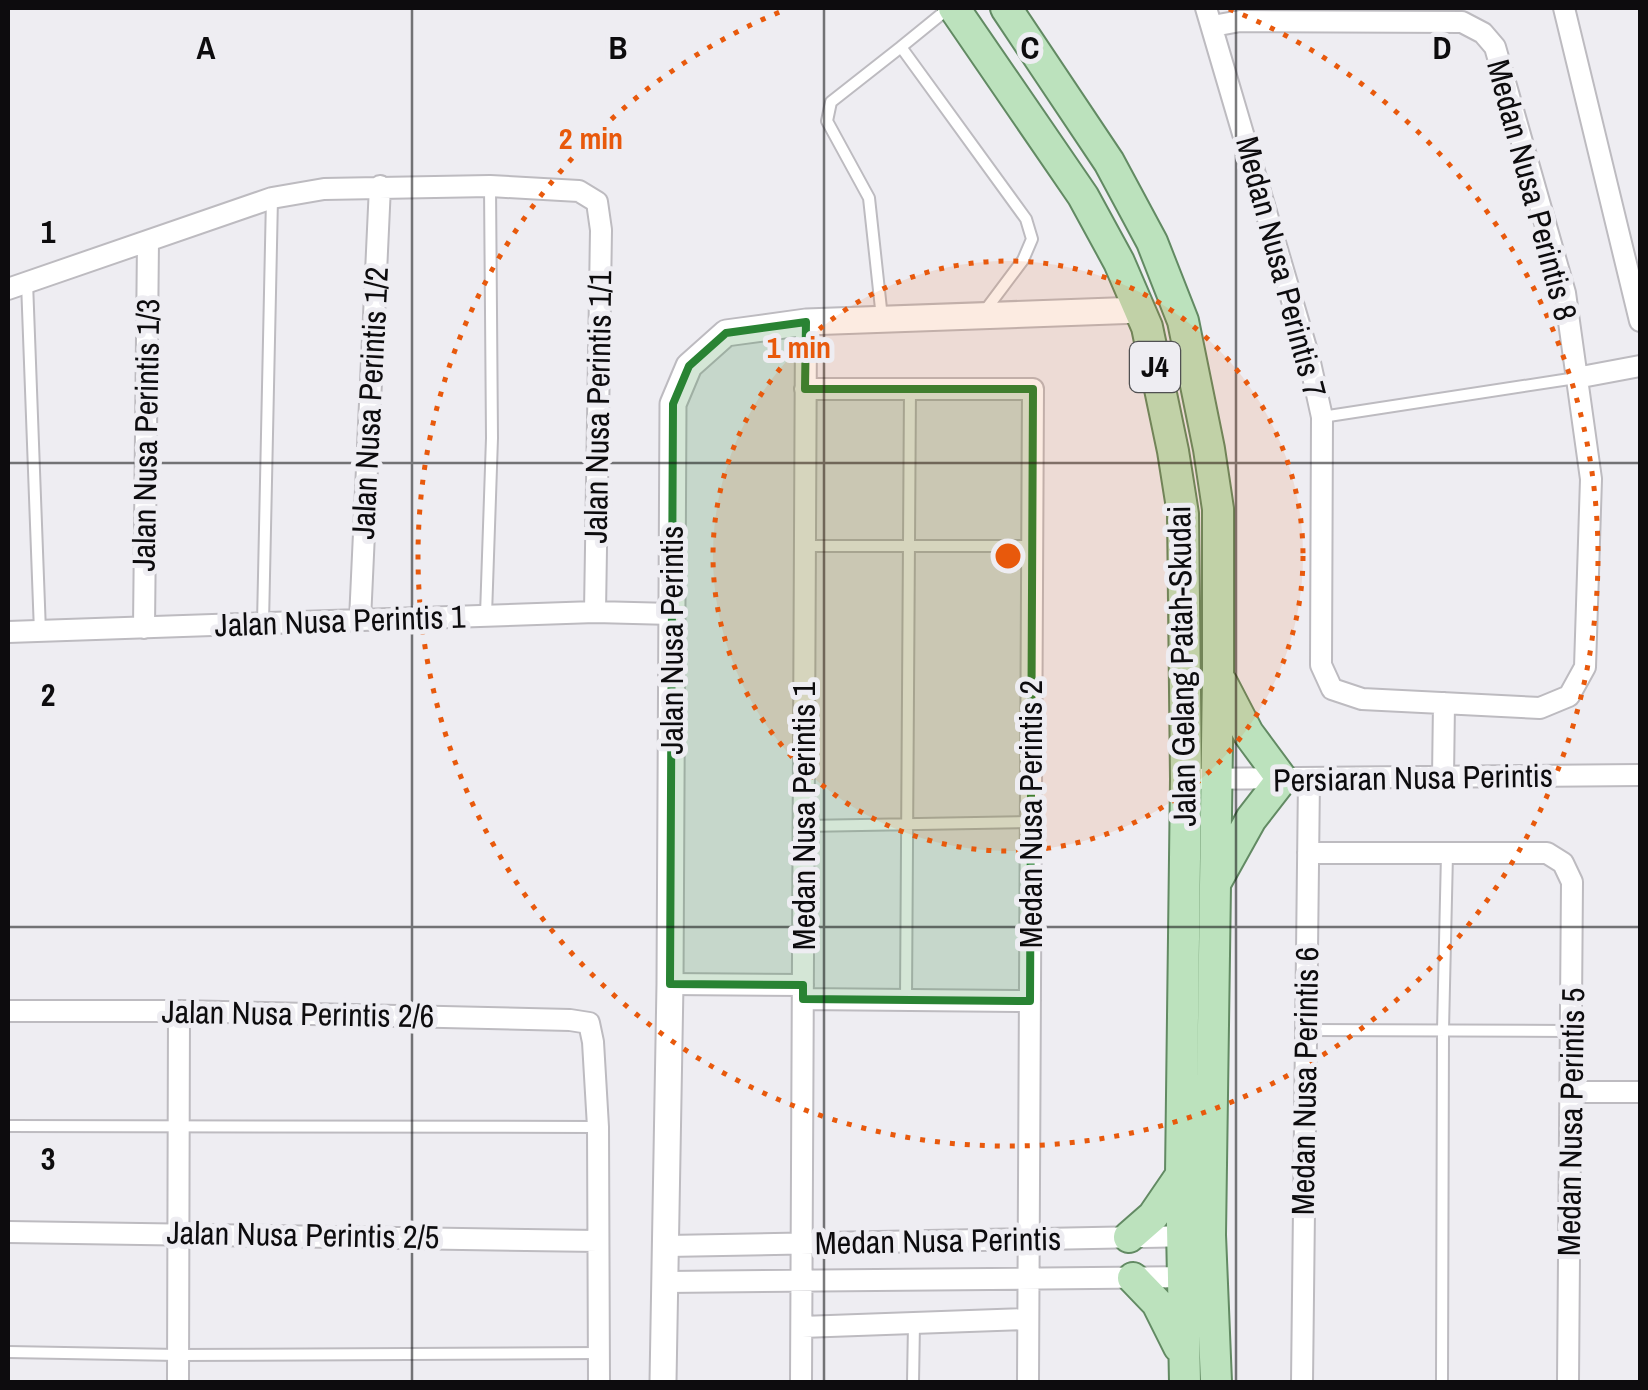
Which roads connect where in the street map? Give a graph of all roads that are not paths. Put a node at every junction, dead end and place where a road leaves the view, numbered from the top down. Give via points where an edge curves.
1 (952, 8) edge
2 (1006, 8) edge
3 (1564, 8) edge
4 (1210, 17) edge
5 (1447, 17) edge
6 (901, 47) junction
7 (380, 186) junction
8 (490, 186) junction
9 (272, 198) junction
10 (148, 241) junction
11 (17, 285) edge
12 (1140, 310) junction
13 (981, 316) junction
14 (882, 320) junction
15 (1640, 320) edge
16 (806, 322) junction
17 (1640, 366) edge
18 (1576, 378) junction
19 (806, 388) junction
20 (910, 389) junction
21 (1322, 417) junction
22 (804, 546) junction
23 (909, 546) junction
24 (1032, 546) junction
25 (594, 612) junction
26 (672, 614) junction
27 (486, 616) junction
28 (360, 620) junction
29 (262, 624) junction
30 (144, 628) junction
31 (8, 632) edge
32 (40, 632) junction
33 (1218, 676) junction
34 (1444, 703) junction
35 (1640, 775) edge
36 (1443, 778) junction
37 (1201, 779) junction
38 (1295, 779) junction
39 (1031, 822) junction
40 (907, 824) junction
41 (804, 826) junction
42 (1308, 853) junction
43 (1447, 854) junction
44 (1215, 883) junction
45 (670, 984) junction
46 (803, 992) junction
47 (906, 1000) junction
48 (1030, 1001) junction
49 (8, 1010) edge
50 (179, 1011) junction
51 (1308, 1030) junction
52 (1443, 1030) junction
53 (1572, 1031) junction
54 (1572, 1092) junction
55 (1640, 1092) edge
56 (8, 1126) edge
57 (598, 1126) junction
58 (178, 1128) junction
59 (1181, 1176) junction
60 (8, 1232) edge
61 (178, 1232) junction
62 (1196, 1236) junction
63 (1129, 1237) junction
64 (1029, 1239) junction
65 (598, 1241) junction
66 (802, 1244) junction
67 (667, 1246) junction
68 (1197, 1277) junction
69 (1133, 1278) junction
70 (1028, 1279) junction
71 (802, 1281) junction
72 (666, 1282) junction
73 (1028, 1319) junction
74 (914, 1323) junction
75 (802, 1327) junction
76 (8, 1352) edge
77 (600, 1353) junction
78 (178, 1355) junction
79 (1184, 1371) edge
80 (178, 1382) edge
81 (599, 1382) edge
82 (663, 1382) edge
83 (802, 1382) edge
84 (913, 1382) edge
85 (1028, 1382) edge
86 (1216, 1382) edge
87 (1302, 1382) edge
88 (1442, 1382) edge
89 (1568, 1382) edge

1 - 6 lane
1 - 12 main road, Jalan Gelang Patah-Skudai / J4 via 1083,196
2 - 33 main road, Jalan Gelang Patah-Skudai / J4 via 1109,162 1152,242 1183,322 1218,509
3 - 15 street
4 - 5 street
4 - 21 street, Medan Nusa Perintis 7
5 - 18 street, Medan Nusa Perintis 8 via 1483,33 1495,47 1565,293
6 - 13 lane via 1026,218 1032,239 1023,260
6 - 14 lane via 832,102 827,121 869,198
7 - 8 street
7 - 9 street
7 - 28 street, Jalan Nusa Perintis 1/2
8 - 25 street, Jalan Nusa Perintis 1/1 via 579,192 597,202
8 - 27 lane
9 - 10 street
9 - 29 lane
10 - 11 street
10 - 30 street, Jalan Nusa Perintis 1/3
11 - 32 lane
12 - 13 street, Jalan Nusa Perintis
12 - 37 main road, Jalan Gelang Patah-Skudai / J4 via 1182,514
13 - 14 street, Jalan Nusa Perintis
14 - 16 street, Jalan Nusa Perintis
16 - 19 street
16 - 26 street, Jalan Nusa Perintis via 726,334 689,366 673,404
17 - 18 street
18 - 21 lane
18 - 34 street, Medan Nusa Perintis 8 via 1591,479 1585,666 1570,696 1540,708
19 - 20 street
19 - 22 street, Medan Nusa Perintis 1
20 - 23 lane
20 - 24 street, Medan Nusa Perintis 2 via 1033,389
21 - 34 street, Medan Nusa Perintis 7 via 1321,665 1332,689 1362,699
22 - 23 lane
22 - 41 street, Medan Nusa Perintis 1
23 - 24 lane
23 - 40 lane
24 - 39 street, Medan Nusa Perintis 2
25 - 26 street, Jalan Nusa Perintis 1
25 - 27 street, Jalan Nusa Perintis 1
26 - 45 street, Jalan Nusa Perintis
27 - 28 street, Jalan Nusa Perintis 1
28 - 29 street, Jalan Nusa Perintis 1
29 - 30 street, Jalan Nusa Perintis 1
30 - 32 street, Jalan Nusa Perintis 1
31 - 32 street, Jalan Nusa Perintis 1
33 - 37 main road, Jalan Gelang Patah-Skudai / J4
33 - 38 main road via 1248,734
34 - 36 street
35 - 36 street, Persiaran Nusa Perintis
36 - 38 street, Persiaran Nusa Perintis
37 - 38 street, Persiaran Nusa Perintis
37 - 44 main road, Jalan Gelang Patah-Skudai / J4
37 - 59 main road, Jalan Gelang Patah-Skudai / J4
38 - 42 street, Medan Nusa Perintis 6
38 - 44 main road via 1252,819
39 - 40 lane
39 - 48 street, Medan Nusa Perintis 2
40 - 41 lane
40 - 47 lane
41 - 46 street, Medan Nusa Perintis 1
42 - 43 street
42 - 51 street, Medan Nusa Perintis 6
43 - 52 lane
43 - 53 street, Medan Nusa Perintis 5 via 1547,853 1563,862 1572,882
44 - 62 main road, Jalan Gelang Patah-Skudai / J4
45 - 46 street
45 - 67 street, Jalan Nusa Perintis
46 - 47 street
46 - 66 street, Medan Nusa Perintis 1
47 - 48 street
48 - 64 street, Medan Nusa Perintis 2
49 - 50 street, Jalan Nusa Perintis 2/6
50 - 57 street, Jalan Nusa Perintis 2/6 via 589,1024
50 - 58 street
51 - 52 lane
51 - 87 street, Medan Nusa Perintis 6
52 - 53 lane
52 - 88 lane
53 - 54 street, Medan Nusa Perintis 5
54 - 55 street
54 - 89 street, Medan Nusa Perintis 5
56 - 58 lane
57 - 58 lane
57 - 65 street
58 - 61 street
59 - 62 main road, Jalan Gelang Patah-Skudai / J4
59 - 63 main road
60 - 61 street, Jalan Nusa Perintis 2/5
61 - 65 street, Jalan Nusa Perintis 2/5
61 - 78 street
62 - 63 street, Medan Nusa Perintis
62 - 68 main road, Jalan Gelang Patah-Skudai / J4
63 - 64 street, Medan Nusa Perintis
64 - 66 street, Medan Nusa Perintis
64 - 70 street, Medan Nusa Perintis 2
65 - 77 street
66 - 67 street, Medan Nusa Perintis
66 - 71 street, Medan Nusa Perintis 1
67 - 72 street, Jalan Nusa Perintis
68 - 69 street
68 - 79 main road, Jalan Gelang Patah-Skudai / J4
68 - 86 main road, Jalan Gelang Patah-Skudai / J4
69 - 70 street
69 - 79 main road via 1157,1303
70 - 71 street
70 - 73 street, Medan Nusa Perintis 2
71 - 72 street
71 - 75 street, Medan Nusa Perintis 1
72 - 82 street, Jalan Nusa Perintis
73 - 74 street
73 - 85 street, Medan Nusa Perintis 2
74 - 75 street
74 - 84 lane
75 - 83 street, Medan Nusa Perintis 1
76 - 78 lane
77 - 78 lane
77 - 81 street
78 - 80 street

